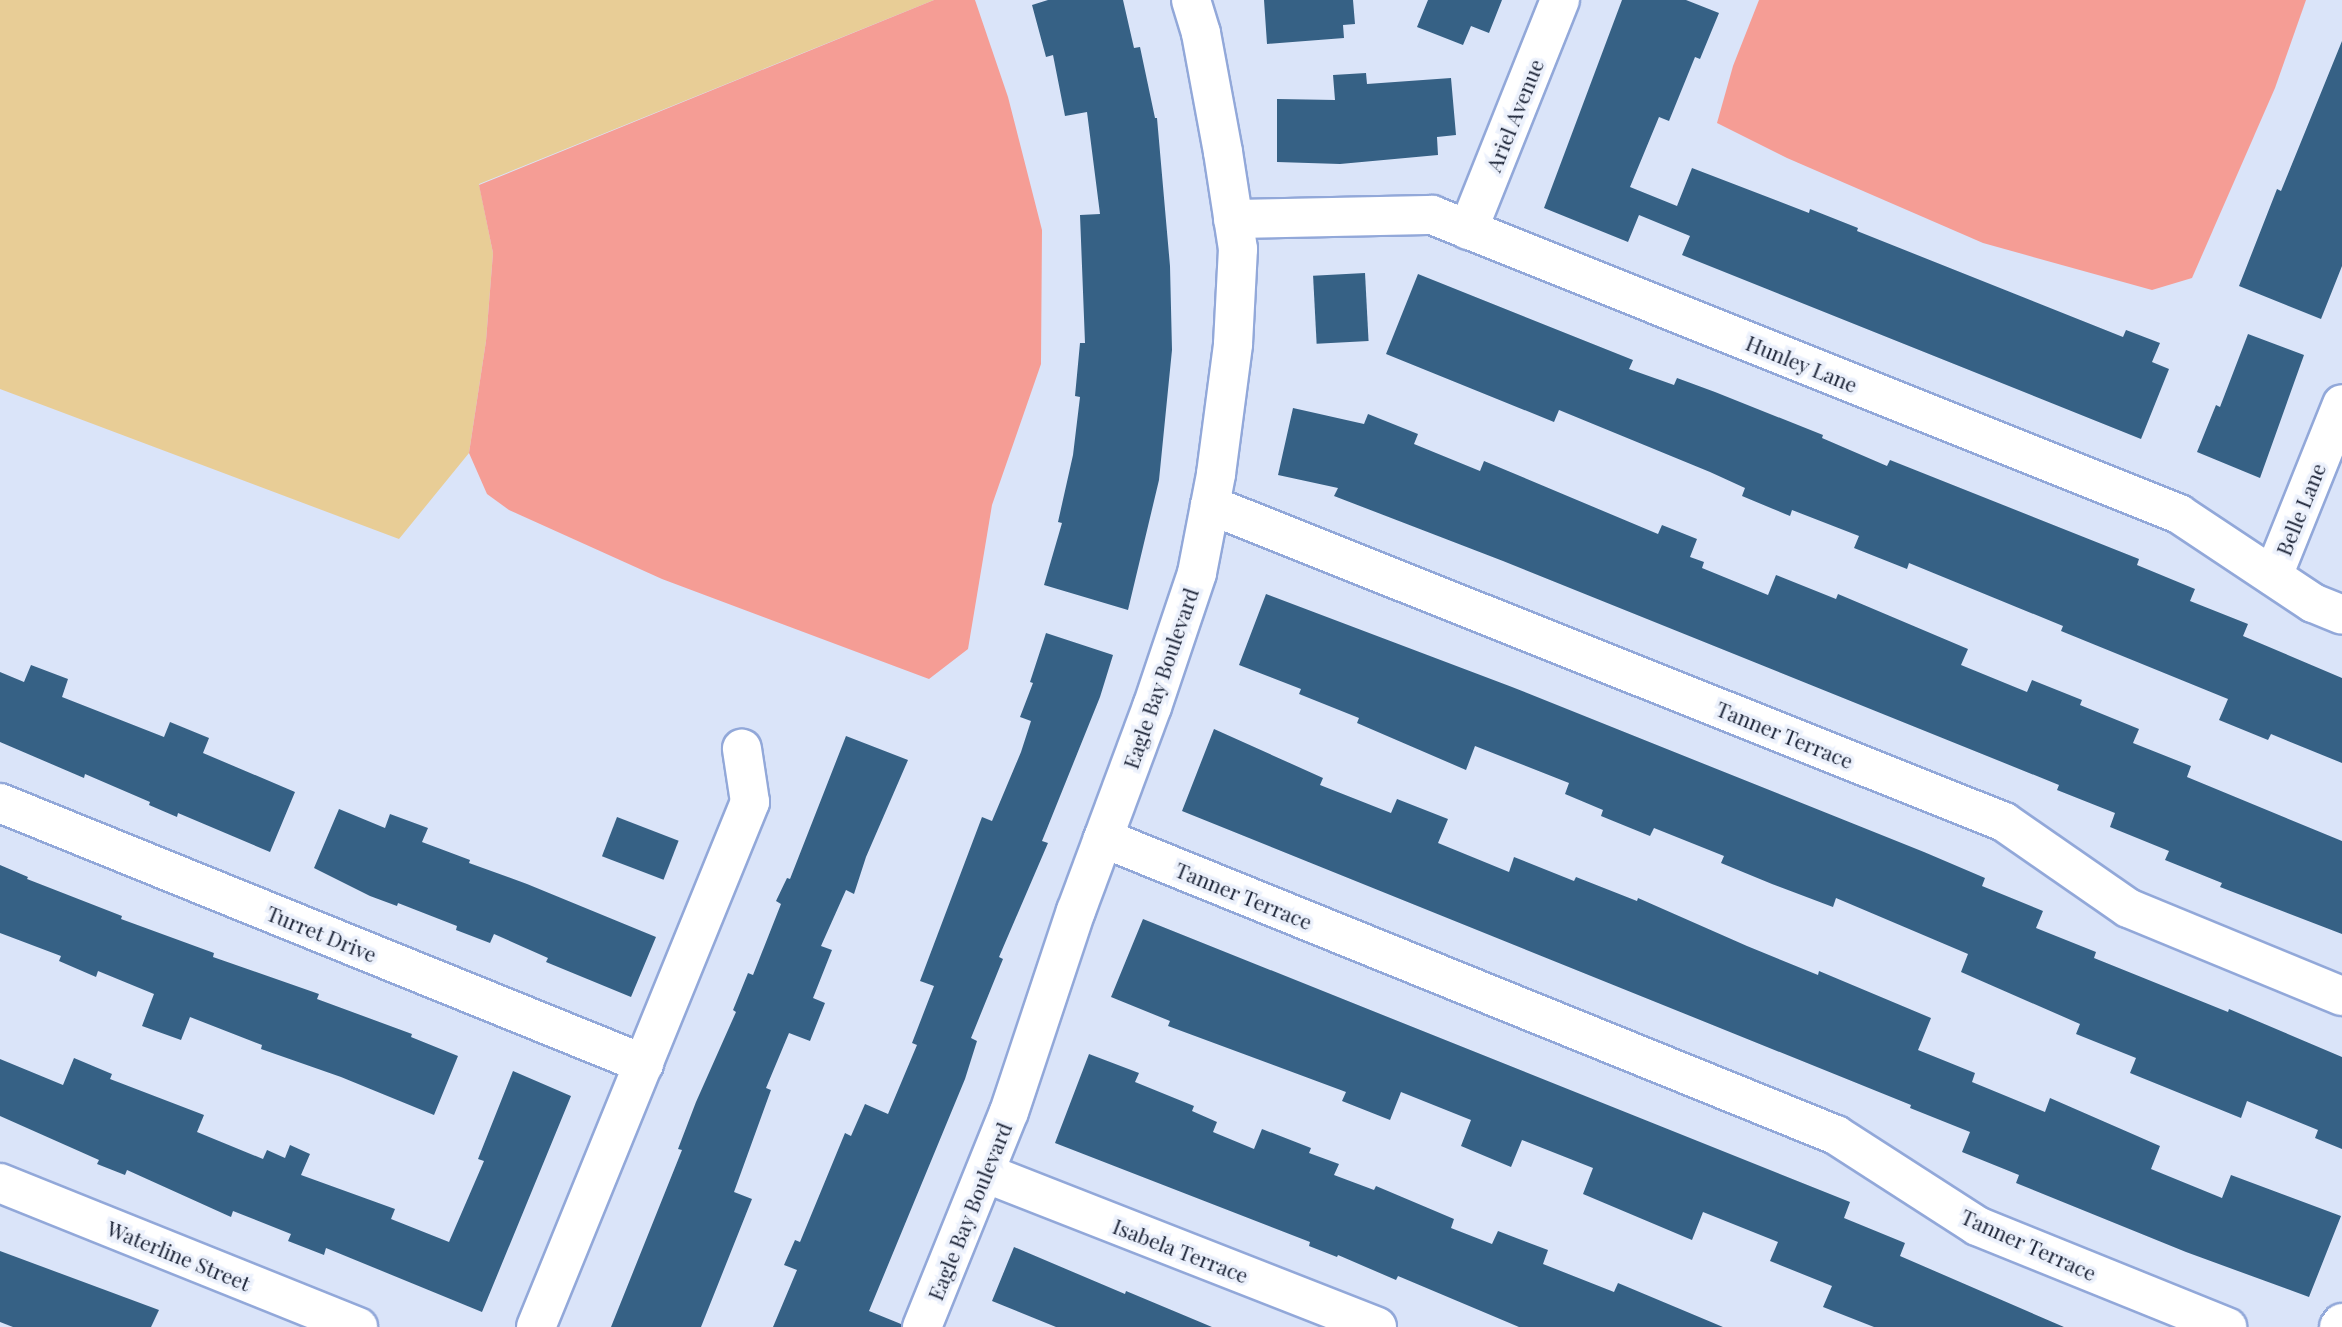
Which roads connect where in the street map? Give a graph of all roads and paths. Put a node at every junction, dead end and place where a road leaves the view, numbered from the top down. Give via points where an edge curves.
1 (1191, 0) edge
2 (1560, 0) edge
3 (1233, 219) junction
4 (1468, 230) junction
5 (2342, 404) edge
6 (1210, 505) junction
7 (2273, 576) junction
8 (2342, 615) edge
9 (742, 749) dead end
10 (0, 803) edge
11 (1103, 838) junction
12 (2342, 996) edge
13 (644, 1064) junction
14 (985, 1173) junction
15 (0, 1183) edge
16 (358, 1327) edge
17 (536, 1327) edge
18 (922, 1327) edge
19 (1377, 1327) edge
20 (2227, 1327) edge

1 - 3 street, Eagle Bay Boulevard
2 - 4 street, Ariel Avenue
3 - 4 street, Hunley Lane via 1432,215
3 - 6 street, Eagle Bay Boulevard via 1238,250 1233,344
4 - 7 street, Hunley Lane via 2179,514
5 - 7 street, Belle Lane
6 - 11 street, Eagle Bay Boulevard via 1197,573
6 - 12 street, Tanner Terrace via 2004,822 2128,908
7 - 8 street, Hunley Lane via 2313,603
9 - 13 street via 750,802
10 - 13 street, Turret Drive
11 - 14 street, Eagle Bay Boulevard
11 - 20 street, Tanner Terrace via 1836,1135 1978,1226
13 - 17 street
14 - 18 street, Eagle Bay Boulevard
14 - 19 street, Isabela Terrace
15 - 16 street, Waterline Street

